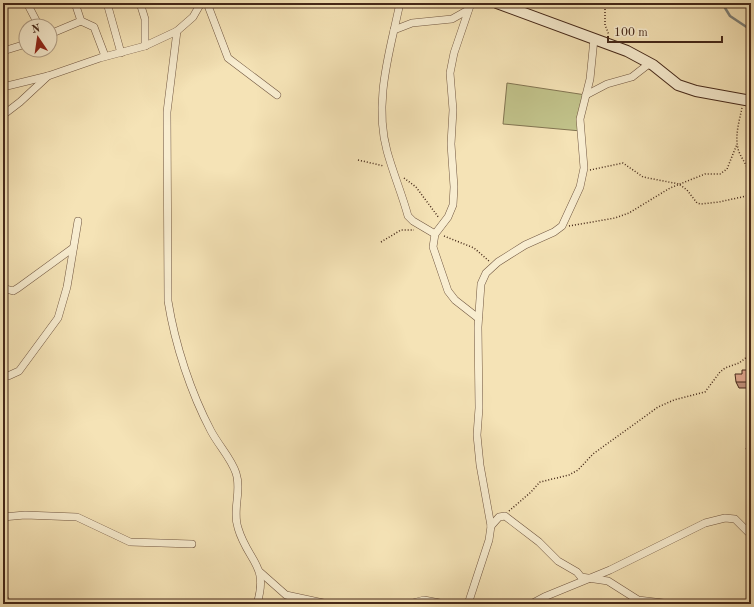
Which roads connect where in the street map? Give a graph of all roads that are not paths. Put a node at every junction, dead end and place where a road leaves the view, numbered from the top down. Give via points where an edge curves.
1 (27, 3) edge
2 (75, 3) edge
3 (107, 3) edge
4 (140, 3) edge
5 (201, 3) edge
6 (207, 3) edge
7 (400, 3) edge
8 (497, 3) edge
9 (469, 6) edge
10 (35, 18) edge
11 (81, 21) junction
12 (394, 30) junction
13 (58, 31) edge
14 (177, 32) junction
15 (594, 39) junction
16 (18, 46) edge
17 (145, 46) junction
18 (3, 51) edge
19 (121, 52) junction
20 (105, 56) junction
21 (650, 63) junction
22 (48, 76) junction
23 (3, 87) edge
24 (277, 95) dead end
25 (586, 95) junction
26 (747, 100) edge
27 (3, 115) edge
28 (78, 222) dead end
29 (435, 234) junction
30 (73, 248) junction
31 (3, 288) edge
32 (478, 318) junction
33 (3, 376) edge
34 (3, 516) edge
35 (491, 526) junction
36 (751, 535) edge
37 (192, 544) dead end
38 (260, 572) junction
39 (593, 577) junction
40 (3, 596) edge
41 (8, 604) edge
42 (257, 604) edge
43 (328, 604) edge
44 (408, 604) edge
45 (445, 604) edge
46 (468, 604) edge
47 (531, 604) edge
48 (672, 604) edge

1 - 10 street
2 - 11 street
3 - 19 street
4 - 17 street via 145,19
5 - 14 street via 194,17
6 - 24 street via 228,58
7 - 12 street
8 - 15 street
9 - 12 street via 452,19 412,23
9 - 29 street via 450,73 453,110 453,205 448,217
11 - 13 street
11 - 20 street via 94,27
12 - 29 street via 386,63 381,110 383,134 408,216
14 - 17 street
14 - 38 street via 167,112 168,301 189,378 212,432 234,467 237,476 237,526
15 - 21 street
15 - 25 street
16 - 18 street
17 - 19 street
19 - 20 street
20 - 22 street
21 - 25 street via 632,77 607,84
21 - 26 street via 678,85 696,91
22 - 23 street
22 - 27 street
25 - 32 street via 580,119 584,171 580,187 562,226 525,245 486,273 481,284
28 - 30 street
29 - 32 street via 435,257 448,291 455,300
30 - 31 street via 13,291
30 - 33 street via 68,287 58,318 18,371
32 - 35 street via 477,435
34 - 37 street via 77,517 130,542
35 - 39 street via 503,516 581,577
35 - 46 street via 489,540
36 - 39 street via 735,519 705,522
38 - 42 street via 262,589
38 - 43 street via 286,595
39 - 47 street
39 - 48 street via 608,580 638,600
40 - 41 street
44 - 45 street via 424,600

